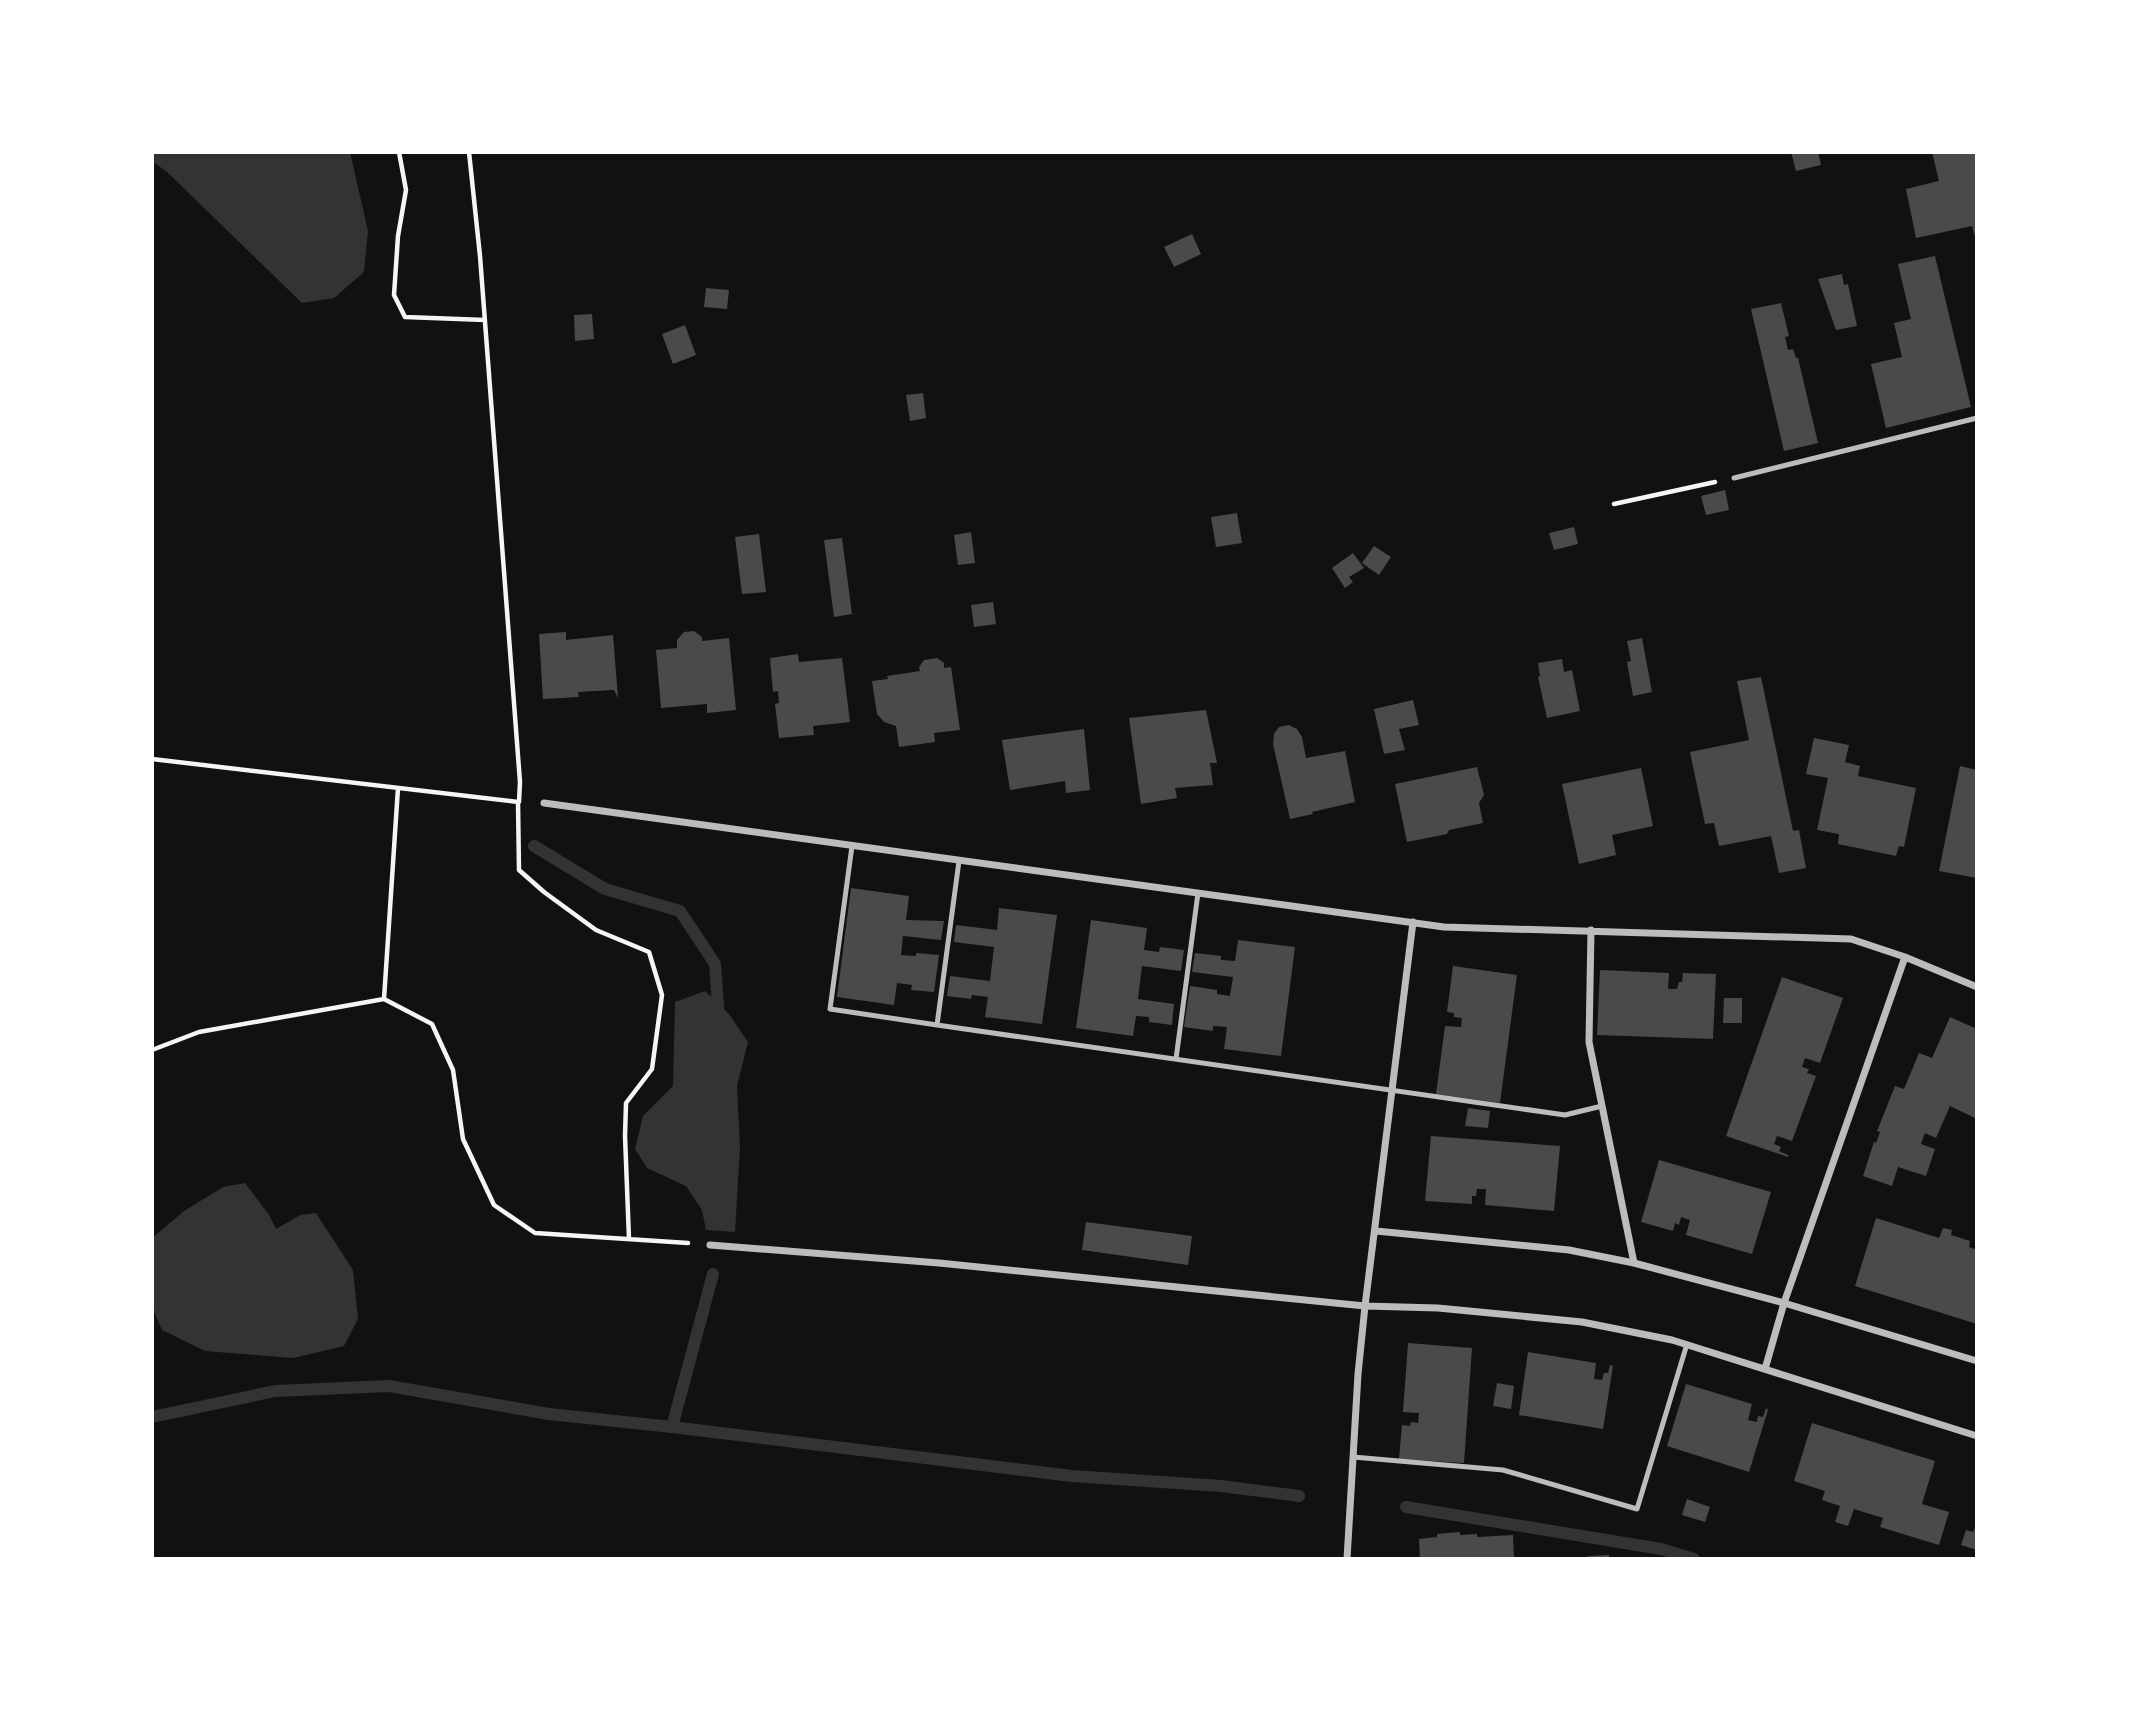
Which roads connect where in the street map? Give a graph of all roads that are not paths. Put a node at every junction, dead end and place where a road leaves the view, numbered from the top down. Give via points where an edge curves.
1 (1977, 418) edge
2 (1734, 478) road end
3 (544, 803) road end
4 (852, 846) junction
5 (958, 861) junction
6 (1198, 893) junction
7 (1413, 922) junction
8 (1591, 930) junction
9 (1905, 957) junction
10 (1977, 987) edge
11 (937, 1025) junction
12 (1176, 1059) junction
13 (1391, 1089) junction
14 (1602, 1106) junction
15 (1376, 1231) junction
16 (710, 1245) road end
17 (1634, 1263) junction
18 (1784, 1303) junction
19 (1365, 1306) junction
20 (1687, 1345) junction
21 (1977, 1361) edge
22 (1765, 1369) junction
23 (1977, 1436) edge
24 (1353, 1457) junction
25 (1347, 1559) edge

1 - 2 lane
3 - 4 street
4 - 5 street
4 - 11 lane via 830,1009
5 - 6 street
5 - 11 lane
6 - 7 street
6 - 12 lane
7 - 8 street via 1444,927
7 - 13 street
8 - 9 street via 1851,939
8 - 14 street via 1589,1042
9 - 10 street
9 - 18 street
11 - 12 lane
12 - 13 lane
13 - 14 lane via 1565,1115
13 - 15 street
14 - 17 street
15 - 17 street via 1569,1250
15 - 19 street
16 - 19 street
17 - 18 street
18 - 21 street
18 - 22 street
19 - 20 street via 1582,1322
19 - 24 street
20 - 22 street
20 - 24 lane via 1637,1509 1503,1470
22 - 23 street
24 - 25 street

